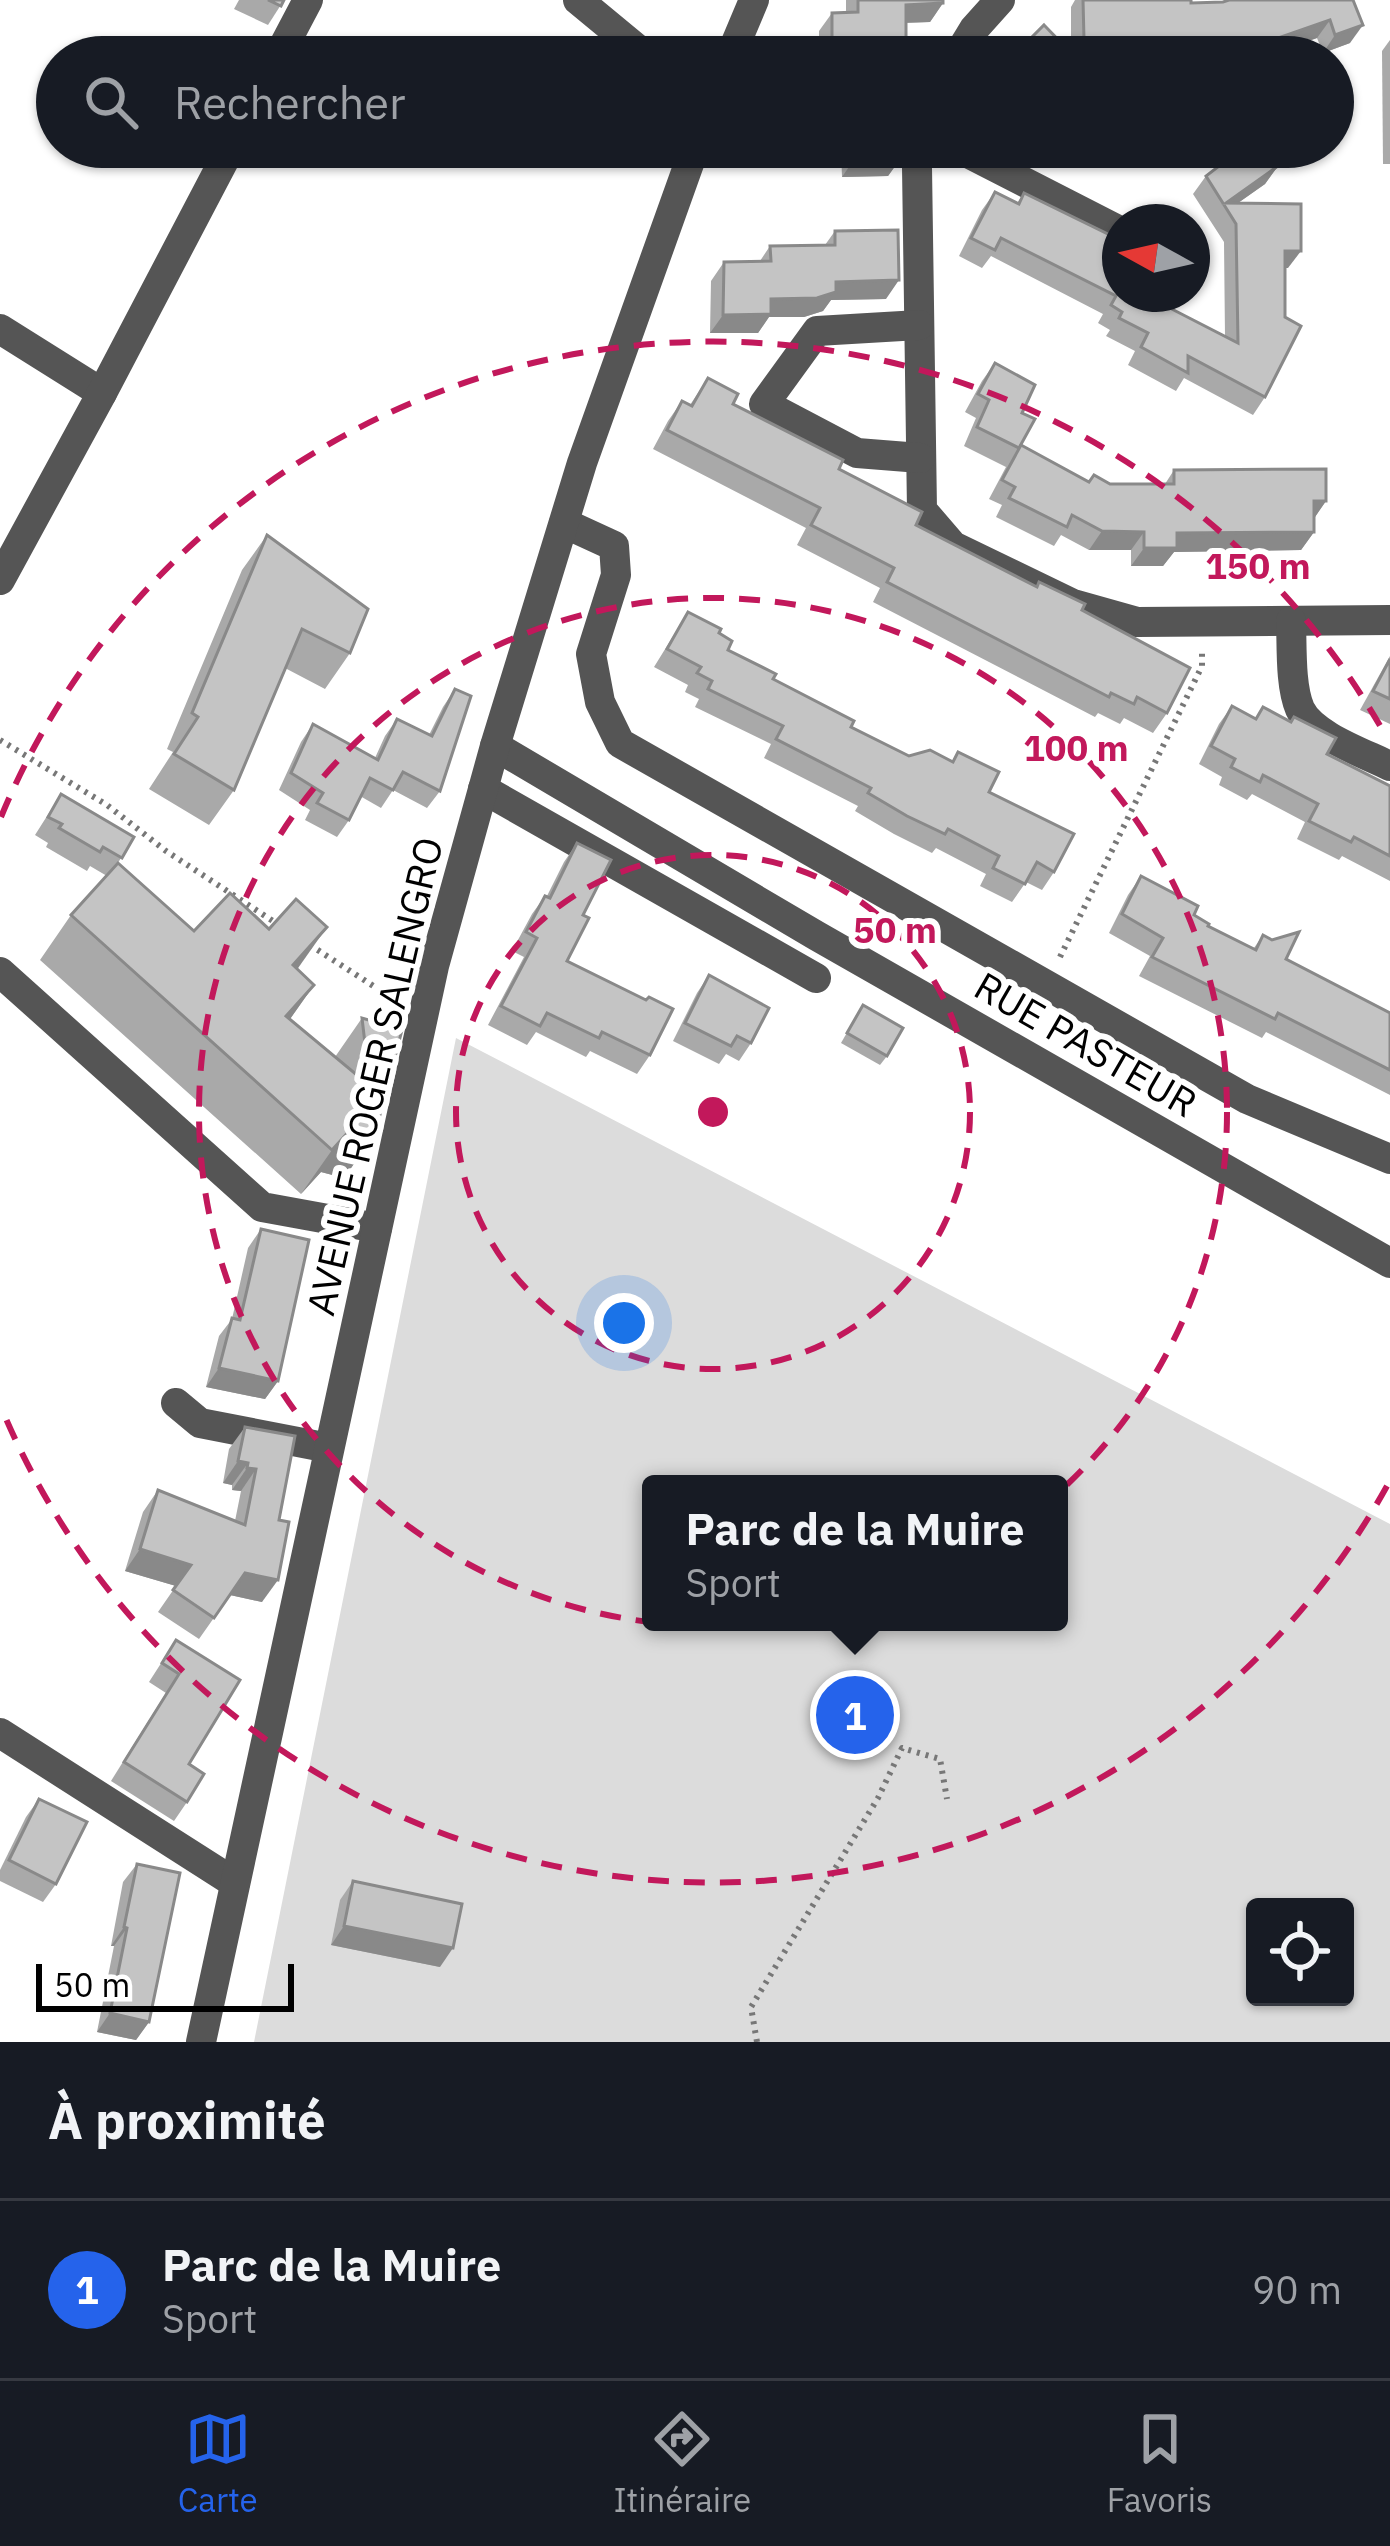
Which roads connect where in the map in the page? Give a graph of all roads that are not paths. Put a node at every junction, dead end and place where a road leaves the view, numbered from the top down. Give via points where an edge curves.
1 (308, 0) edge
2 (578, 0) edge
3 (754, 0) edge
4 (1000, 0) edge
5 (289, 36) edge
6 (622, 36) edge
7 (739, 36) edge
8 (970, 36) edge
9 (220, 168) edge
10 (687, 168) edge
11 (917, 168) edge
12 (997, 168) edge
13 (1102, 222) edge
14 (919, 325) junction
15 (0, 329) edge
16 (102, 394) junction
17 (920, 458) junction
18 (565, 523) junction
19 (0, 580) edge
20 (1390, 620) edge
21 (1291, 621) junction
22 (494, 746) junction
23 (1390, 766) edge
24 (483, 789) junction
25 (777, 912) junction
26 (758, 944) junction
27 (0, 973) edge
28 (816, 978) dead end
29 (1390, 1159) edge
30 (377, 1228) junction
31 (1390, 1263) edge
32 (176, 1403) dead end
33 (329, 1448) junction
34 (0, 1733) edge
35 (236, 1883) junction
36 (201, 2042) edge

1 - 5 street
2 - 6 street
3 - 7 street
4 - 8 street
9 - 16 street
10 - 18 street, AVENUE ROGER SALENGRO
11 - 14 street
12 - 13 street
14 - 17 street
14 - 17 street via 817,331 764,404 856,453
15 - 16 street
16 - 19 street
17 - 21 street via 922,510 953,546 1073,604 1137,622
18 - 22 street, AVENUE ROGER SALENGRO
18 - 29 street via 614,546 616,575 591,654 600,702 620,742 1247,1100
20 - 21 street
21 - 23 street via 1301,711 1323,734
22 - 24 street, AVENUE ROGER SALENGRO
22 - 25 street, RUE PASTEUR
24 - 26 street
24 - 30 street, AVENUE ROGER SALENGRO via 434,966
25 - 26 street
25 - 31 street, RUE PASTEUR
26 - 28 street
27 - 30 street via 262,1207
30 - 33 street, AVENUE ROGER SALENGRO
32 - 33 street via 200,1423
33 - 35 street, AVENUE ROGER SALENGRO
34 - 35 street
35 - 36 street, AVENUE ROGER SALENGRO

